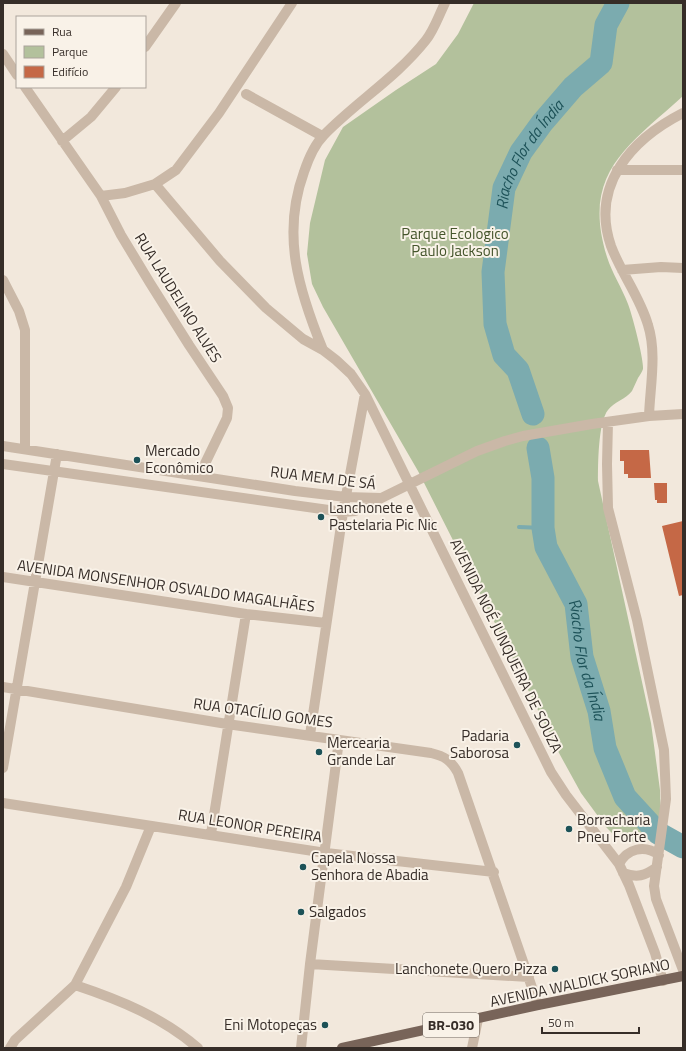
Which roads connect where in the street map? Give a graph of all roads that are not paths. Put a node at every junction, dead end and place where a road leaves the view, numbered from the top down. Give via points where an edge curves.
1 (176, 3) edge
2 (292, 3) edge
3 (445, 3) edge
4 (146, 46) edge
5 (3, 54) edge
6 (16, 74) edge
7 (26, 88) edge
8 (115, 88) edge
9 (246, 94) dead end
10 (683, 113) edge
11 (322, 136) junction
12 (62, 141) junction
13 (618, 170) junction
14 (683, 170) edge
15 (155, 184) junction
16 (102, 196) junction
17 (683, 268) edge
18 (622, 270) junction
19 (3, 280) edge
20 (323, 350) junction
21 (364, 394) junction
22 (683, 414) edge
23 (649, 416) junction
24 (608, 422) junction
25 (3, 446) edge
26 (25, 449) junction
27 (56, 454) junction
28 (3, 464) edge
29 (53, 472) junction
30 (196, 476) junction
31 (410, 483) junction
32 (188, 491) junction
33 (346, 497) junction
34 (381, 498) junction
35 (343, 512) junction
36 (3, 577) edge
37 (34, 583) junction
38 (246, 614) junction
39 (326, 623) junction
40 (3, 687) edge
41 (17, 689) junction
42 (227, 724) junction
43 (310, 735) junction
44 (339, 740) junction
45 (3, 768) edge
46 (3, 803) edge
47 (152, 826) junction
48 (211, 834) junction
49 (326, 853) junction
50 (659, 855) junction
51 (657, 867) junction
52 (621, 869) junction
53 (494, 872) junction
54 (310, 964) junction
55 (683, 970) edge
56 (683, 976) edge
57 (529, 977) junction
58 (663, 981) junction
59 (75, 985) junction
60 (538, 1005) junction
61 (478, 1020) junction
62 (10, 1048) edge
63 (198, 1048) edge
64 (301, 1048) edge
65 (342, 1048) edge
66 (472, 1048) edge

1 - 4 street
2 - 15 street via 183,162
3 - 11 street, AVENIDA NOÉ JUNQUEIRA DE SOUZA via 427,39 411,58
5 - 6 street
7 - 12 street, RUA LAUDELINO ALVES
8 - 12 street via 92,117
9 - 11 street
10 - 13 street via 655,129 639,142
11 - 20 street, AVENIDA NOÉ JUNQUEIRA DE SOUZA via 308,161 298,187 293,223 300,289
12 - 16 street, RUA LAUDELINO ALVES
13 - 14 street
13 - 18 street via 608,192 605,219 611,246
15 - 16 street via 125,193
15 - 20 street via 220,261 266,308 303,339
16 - 30 street, RUA LAUDELINO ALVES via 121,235 223,396 228,408 227,418
17 - 18 street
18 - 23 street via 642,305 649,327 652,354
19 - 26 street via 19,311 25,330
20 - 21 street, AVENIDA NOÉ JUNQUEIRA DE SOUZA via 351,374
21 - 31 street, AVENIDA NOÉ JUNQUEIRA DE SOUZA
21 - 33 street
22 - 23 street
23 - 24 street
24 - 31 street via 529,435 490,446
24 - 50 street via 608,508 637,620 664,750 666,799
25 - 26 street, RUA MEM DE SÁ
26 - 27 street, RUA MEM DE SÁ
27 - 29 street
27 - 30 street, RUA MEM DE SÁ
28 - 29 street, RUA MEM DE SÁ
29 - 32 street, RUA MEM DE SÁ
29 - 37 street
30 - 32 street, RUA LAUDELINO ALVES
30 - 33 street, RUA MEM DE SÁ
31 - 34 street
31 - 52 street, AVENIDA NOÉ JUNQUEIRA DE SOUZA via 551,772
32 - 35 street, RUA MEM DE SÁ
33 - 34 street, RUA MEM DE SÁ
33 - 35 street
34 - 35 street, RUA MEM DE SÁ via 364,508
35 - 39 street
36 - 37 street, AVENIDA MONSENHOR OSVALDO MAGALHÃES
37 - 38 street, AVENIDA MONSENHOR OSVALDO MAGALHÃES
37 - 41 street
38 - 39 street, AVENIDA MONSENHOR OSVALDO MAGALHÃES
38 - 42 street
39 - 43 street
40 - 41 street, RUA OTACÍLIO GOMES
41 - 42 street, RUA OTACÍLIO GOMES
41 - 45 street
42 - 43 street, RUA OTACÍLIO GOMES
42 - 48 street
43 - 44 street, RUA OTACÍLIO GOMES
44 - 49 street
44 - 53 street, RUA OTACÍLIO GOMES via 431,753 449,760 458,773
46 - 47 street, RUA LEONOR PEREIRA
47 - 48 street, RUA LEONOR PEREIRA
47 - 59 street via 126,887
48 - 49 street, RUA LEONOR PEREIRA
49 - 53 street, RUA LEONOR PEREIRA
49 - 54 street
50 - 51 street
50 - 52 street via 649,850 635,850 626,854
51 - 52 street via 636,877
51 - 55 street via 654,886 656,899
52 - 58 street, AVENIDA NOÉ JUNQUEIRA DE SOUZA via 655,953
53 - 57 street, RUA OTACÍLIO GOMES
54 - 57 street
54 - 64 street
56 - 58 main road, AVENIDA WALDICK SORIANO / BR-030
57 - 60 street, RUA OTACÍLIO GOMES
58 - 60 main road, AVENIDA WALDICK SORIANO / BR-030
59 - 62 street via 15,1040
59 - 63 street via 144,1012 176,1030
60 - 61 main road, AVENIDA WALDICK SORIANO / BR-030
61 - 65 main road, AVENIDA WALDICK SORIANO / BR-030
61 - 66 street

